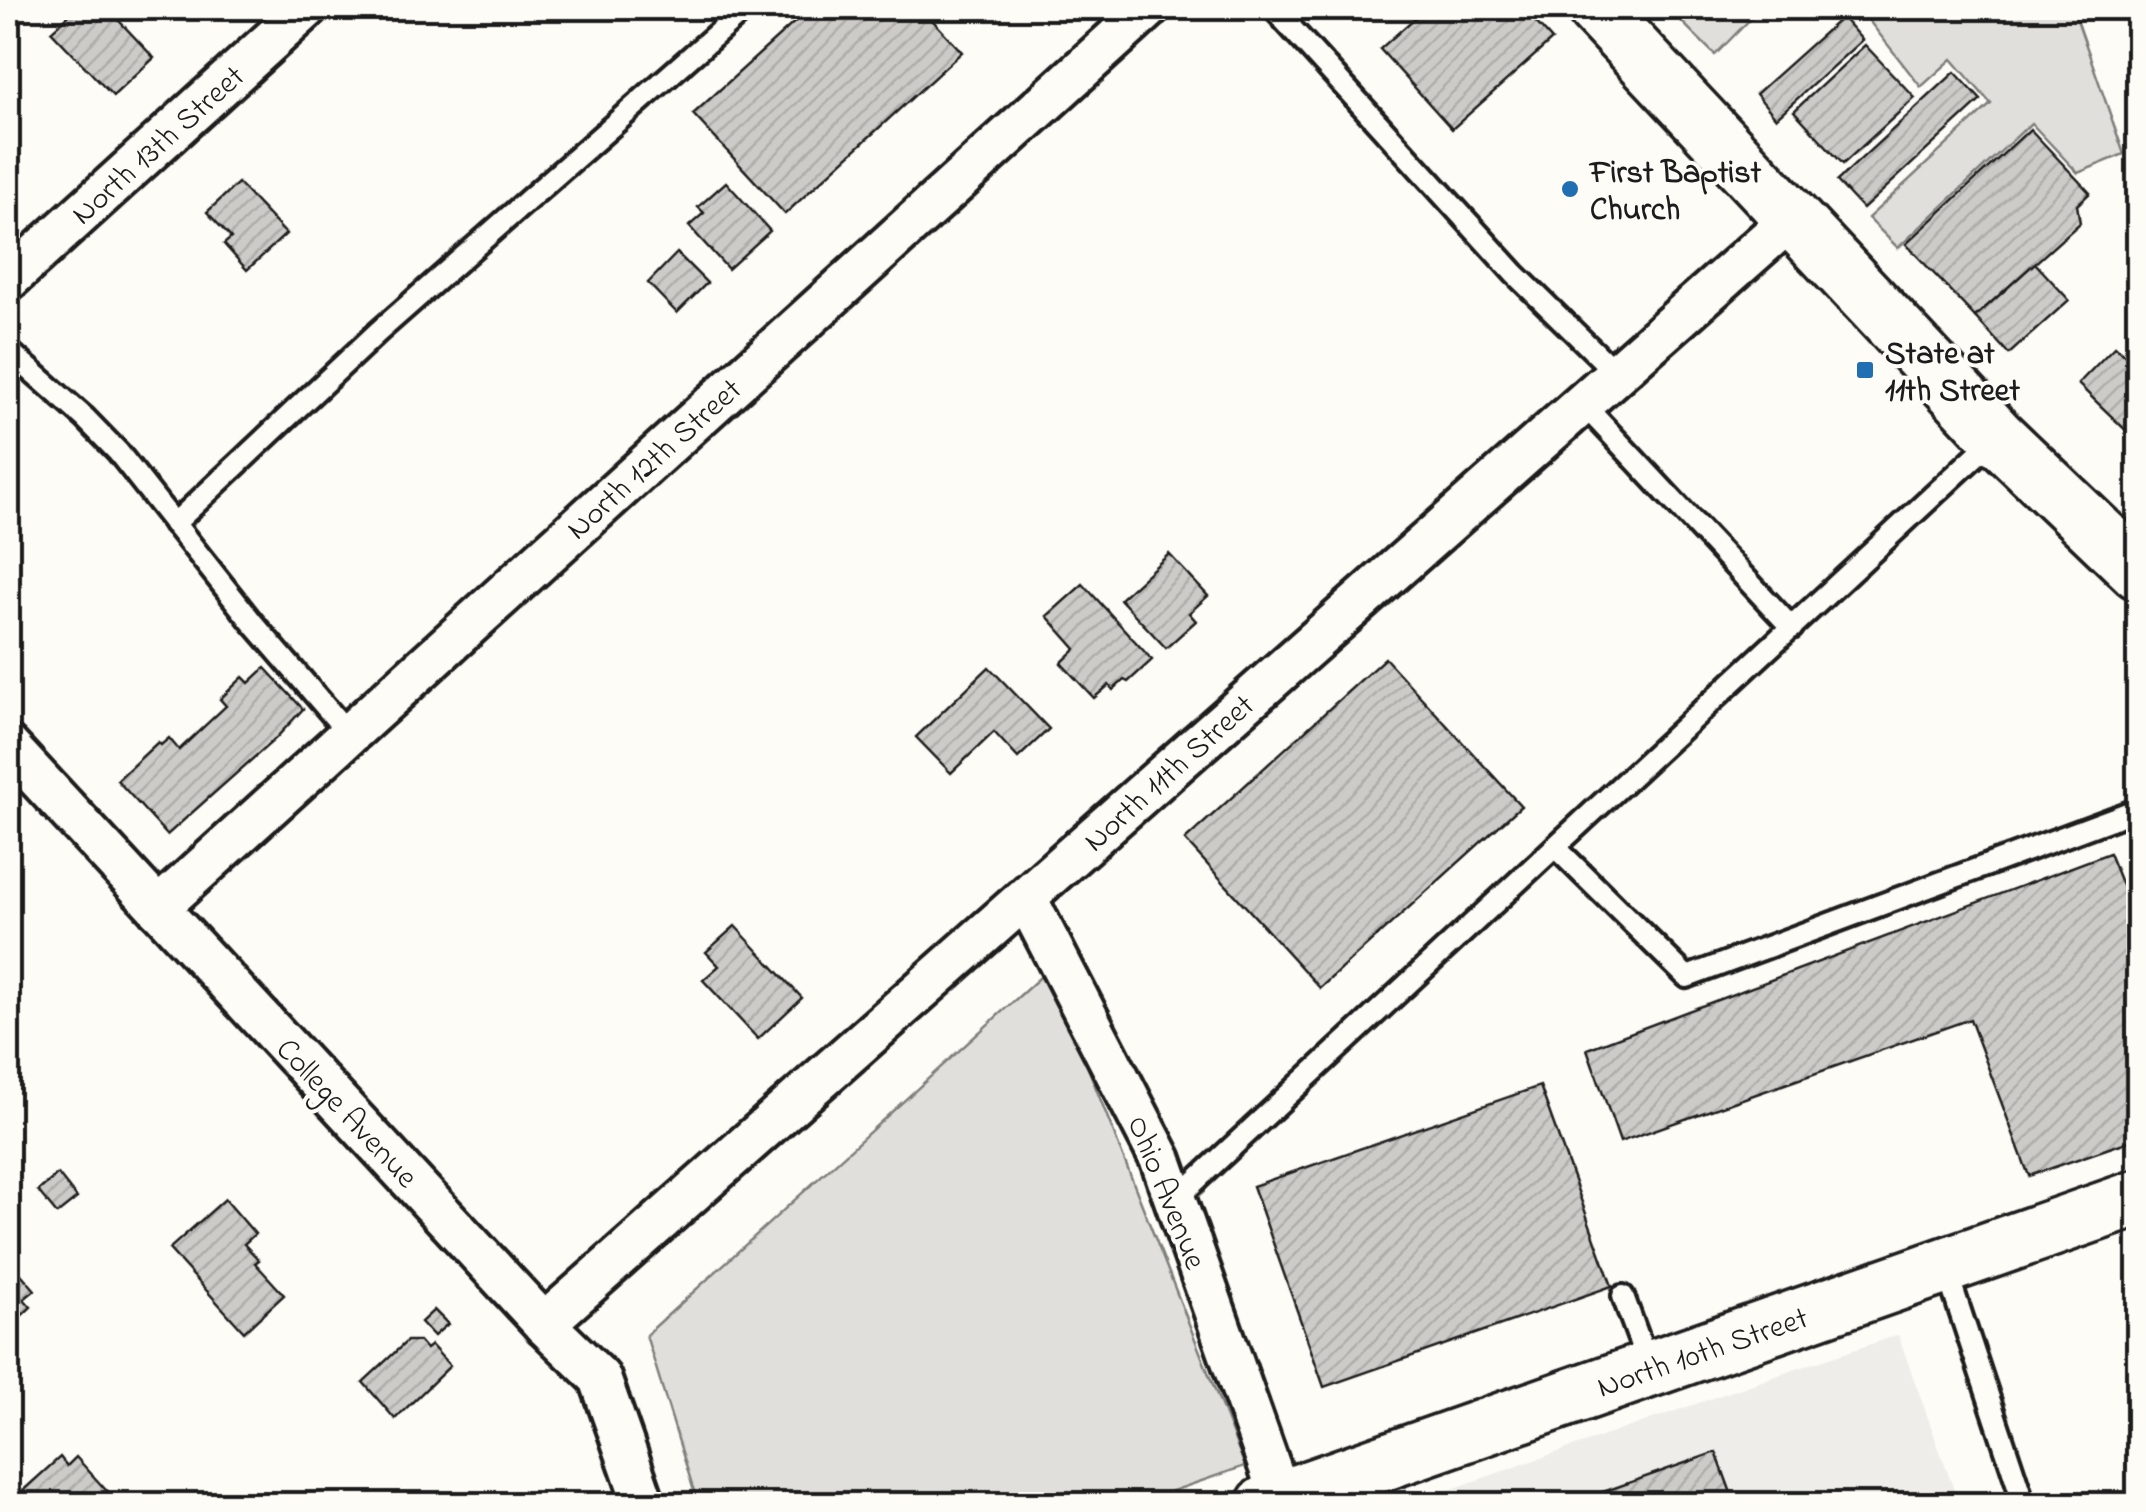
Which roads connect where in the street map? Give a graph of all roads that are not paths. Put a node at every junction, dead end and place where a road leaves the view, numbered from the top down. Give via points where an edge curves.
1 (308, 8) edge
2 (746, 8) edge
3 (1149, 8) edge
4 (1274, 8) edge
5 (1595, 8) edge
6 (1791, 219) junction
7 (8, 280) edge
8 (8, 350) edge
9 (1617, 374) junction
10 (1583, 404) junction
11 (1997, 436) junction
12 (174, 524) junction
13 (2138, 571) edge
14 (1792, 628) junction
15 (349, 734) junction
16 (8, 746) edge
17 (2138, 809) edge
18 (1555, 847) junction
19 (1026, 898) junction
20 (158, 908) junction
21 (2138, 1198) edge
22 (1175, 1200) junction
23 (1944, 1266) junction
24 (1623, 1296) dead end
25 (544, 1324) junction
26 (1650, 1369) junction
27 (1273, 1502) edge
28 (644, 1504) edge
29 (2024, 1504) edge

1 - 7 street, North 13th Street
2 - 12 lane via 406,306
3 - 15 street, North 12th Street
4 - 9 lane via 1516,274
5 - 6 main road
6 - 9 street, North 11th Street
6 - 11 main road
8 - 12 lane via 96,429
9 - 10 street, North 11th Street
10 - 14 lane
10 - 19 street, North 11th Street
11 - 13 main road
11 - 14 lane
12 - 15 lane
14 - 18 lane
15 - 20 street, North 12th Street
16 - 20 street, College Avenue
17 - 18 lane via 1687,977
18 - 22 lane
19 - 22 street, Ohio Avenue
19 - 25 street, North 11th Street
20 - 25 street, College Avenue
21 - 23 main road, North 10th Street
22 - 27 street, Ohio Avenue
23 - 26 main road, North 10th Street
23 - 29 lane
24 - 26 lane
25 - 28 street, College Avenue via 600,1378
26 - 27 main road, North 10th Street

